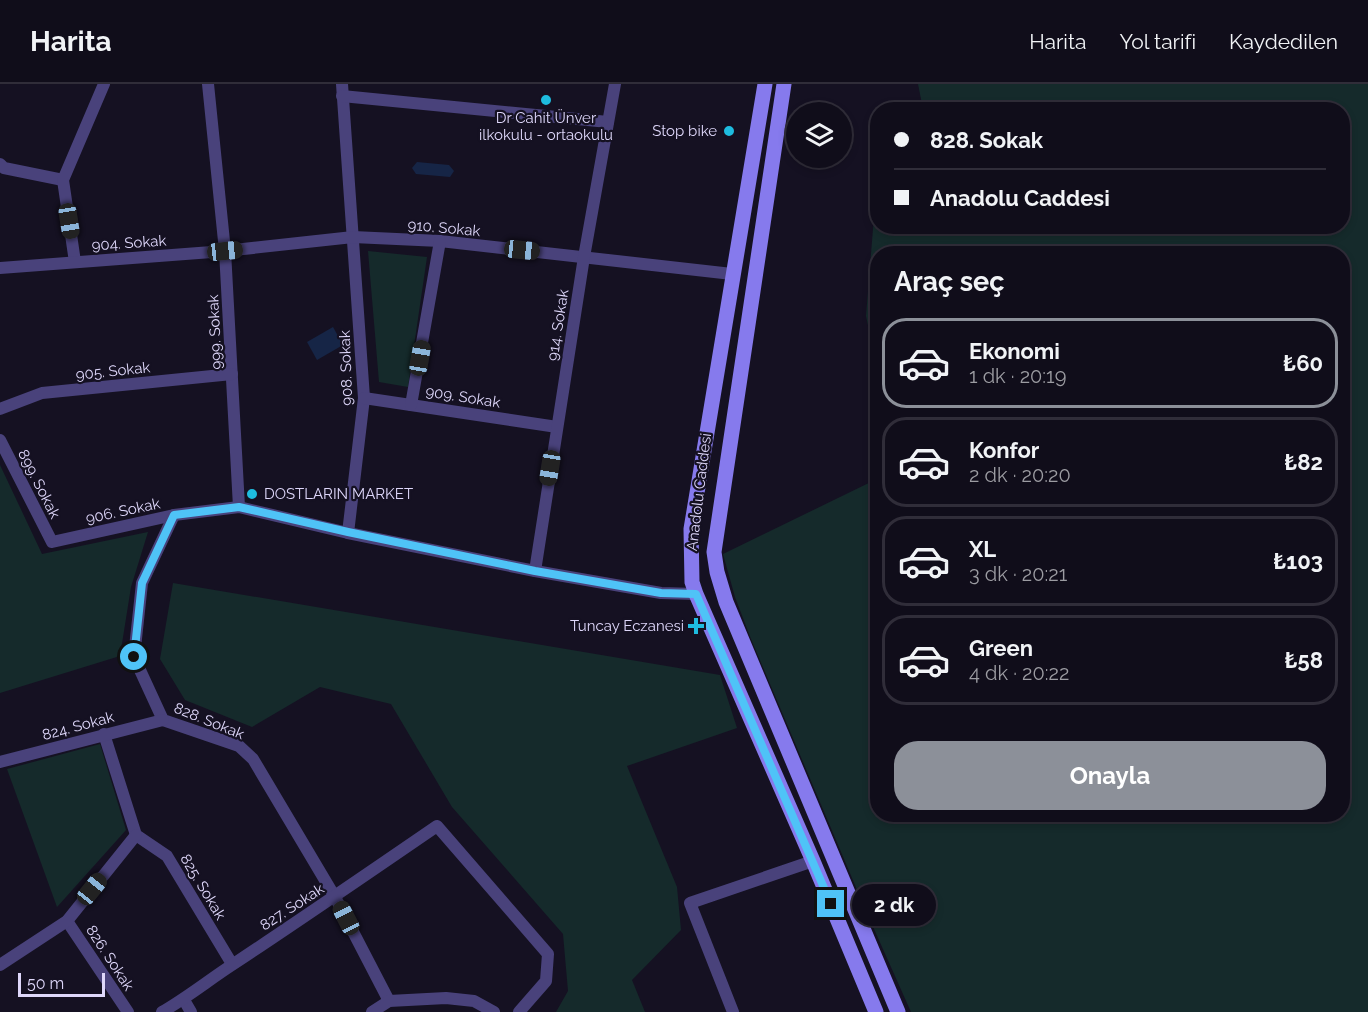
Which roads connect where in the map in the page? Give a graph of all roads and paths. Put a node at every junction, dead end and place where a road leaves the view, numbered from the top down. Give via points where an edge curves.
1 (104, 84) edge
2 (208, 84) edge
3 (615, 84) edge
4 (765, 84) edge
5 (784, 84) edge
6 (342, 90) edge
7 (608, 122) junction
8 (0, 164) edge
9 (63, 180) junction
10 (352, 237) junction
11 (440, 241) junction
12 (225, 251) junction
13 (584, 257) junction
14 (75, 262) junction
15 (0, 268) edge
16 (732, 274) junction
17 (232, 374) junction
18 (364, 398) junction
19 (411, 405) junction
20 (0, 409) edge
21 (557, 427) junction
22 (0, 440) edge
23 (239, 507) junction
24 (174, 515) junction
25 (348, 532) junction
26 (52, 542) joint
27 (535, 571) junction
28 (696, 594) junction
29 (163, 720) junction
30 (104, 734) junction
31 (0, 762) edge
32 (136, 835) junction
33 (813, 861) junction
34 (335, 897) junction
35 (67, 921) junction
36 (232, 964) junction
37 (0, 965) edge
38 (184, 1000) junction
39 (389, 1001) junction
40 (128, 1012) edge
41 (162, 1012) edge
42 (191, 1012) edge
43 (372, 1012) edge
44 (495, 1012) edge
45 (519, 1012) edge
46 (733, 1012) edge
47 (876, 1012) edge
48 (898, 1012) edge

1 - 9 street
2 - 12 street, 999. Sokak
3 - 7 street, 914. Sokak
4 - 16 main road, Anadolu Caddesi
5 - 48 main road, Anadolu Caddesi via 714,552 726,602
6 - 7 street
6 - 10 street, 908. Sokak
7 - 13 street, 914. Sokak
8 - 9 street
9 - 14 street
10 - 11 street, 910. Sokak
10 - 12 street, 910. Sokak
10 - 18 street, 908. Sokak
11 - 13 street, 910. Sokak
11 - 19 street
12 - 14 street, 904. Sokak
12 - 17 street, 999. Sokak
13 - 16 street, 910. Sokak
13 - 21 street, 914. Sokak
14 - 15 street, 904. Sokak
16 - 28 main road, Anadolu Caddesi via 691,529 692,582
17 - 20 street, 905. Sokak via 42,393
17 - 23 street, 999. Sokak
18 - 19 street, 909. Sokak
18 - 25 street, 908. Sokak
19 - 21 street, 909. Sokak
21 - 27 street, 914. Sokak
22 - 26 street, 899. Sokak
23 - 24 street, 906. Sokak
23 - 25 street, 906. Sokak
24 - 26 street, 906. Sokak
24 - 29 street, 828. Sokak via 142,583 134,657
25 - 27 street, 906. Sokak
27 - 28 street, 906. Sokak via 661,593
28 - 33 main road, Anadolu Caddesi
29 - 30 street, 824. Sokak
29 - 34 street, 828. Sokak via 239,746 253,759
30 - 31 street, 824. Sokak
30 - 32 street
32 - 35 street
32 - 36 street, 825. Sokak via 167,856
33 - 46 street via 690,903
33 - 47 main road, Anadolu Caddesi
34 - 36 street, 827. Sokak
34 - 39 street, 828. Sokak
34 - 45 street, 827. Sokak via 437,826 548,954 546,981
35 - 37 street
35 - 40 street, 826. Sokak
36 - 38 street, 827. Sokak
38 - 41 street, 827. Sokak
38 - 42 street
39 - 43 street
39 - 44 street via 446,998 474,1001

